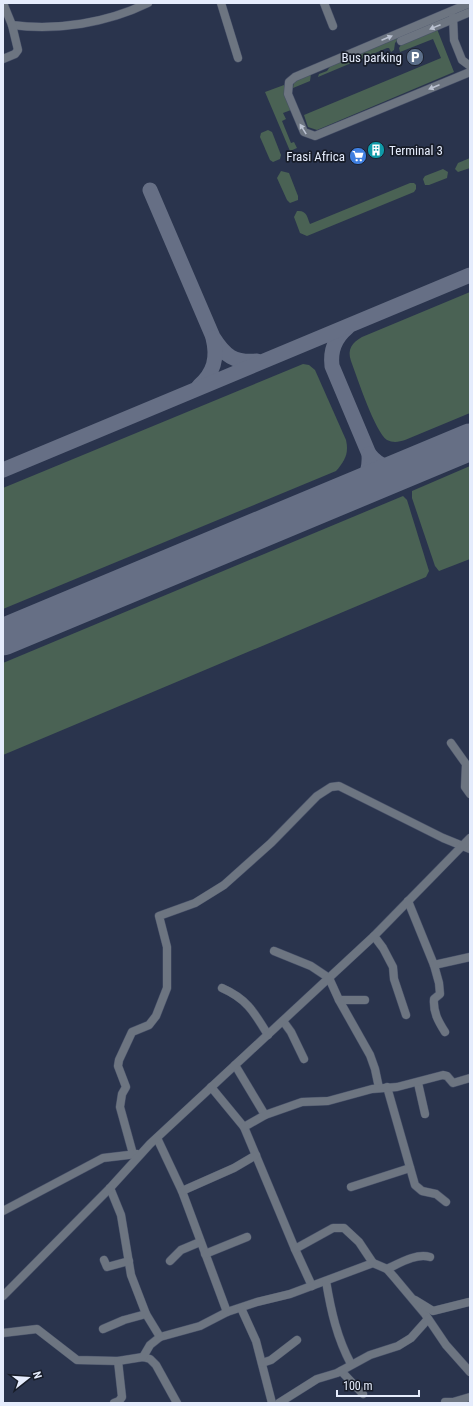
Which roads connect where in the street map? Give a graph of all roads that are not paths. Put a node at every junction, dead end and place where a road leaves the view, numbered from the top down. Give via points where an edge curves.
1 (148, 3) edge
2 (221, 3) edge
3 (324, 3) edge
4 (470, 3) edge
5 (3, 6) edge
6 (470, 12) edge
7 (452, 15) junction
8 (12, 25) junction
9 (333, 26) dead end
10 (401, 41) dead end
11 (238, 58) dead end
12 (3, 59) edge
13 (470, 66) edge
14 (470, 72) edge
15 (451, 743) dead end
16 (470, 794) edge
17 (470, 838) edge
18 (466, 847) edge
19 (408, 901) junction
20 (374, 936) junction
21 (274, 951) dead end
22 (470, 957) edge
23 (434, 965) junction
24 (329, 978) junction
25 (222, 988) dead end
26 (339, 1000) junction
27 (365, 1000) dead end
28 (406, 1015) dead end
29 (283, 1021) junction
30 (445, 1032) dead end
31 (268, 1035) junction
32 (304, 1059) dead end
33 (235, 1065) junction
34 (470, 1078) edge
35 (418, 1083) junction
36 (211, 1087) junction
37 (383, 1088) junction
38 (425, 1114) dead end
39 (265, 1116) junction
40 (244, 1126) junction
41 (156, 1138) junction
42 (136, 1154) junction
43 (256, 1155) junction
44 (410, 1168) junction
45 (351, 1187) dead end
46 (110, 1188) junction
47 (182, 1191) junction
48 (446, 1202) dead end
49 (3, 1211) edge
50 (247, 1237) dead end
51 (200, 1242) junction
52 (295, 1249) junction
53 (205, 1254) junction
54 (430, 1256) dead end
55 (104, 1260) dead end
56 (129, 1261) junction
57 (170, 1261) dead end
58 (373, 1263) junction
59 (387, 1269) junction
60 (326, 1281) junction
61 (312, 1286) junction
62 (3, 1296) edge
63 (412, 1299) junction
64 (469, 1302) dead end
65 (241, 1308) junction
66 (227, 1312) junction
67 (146, 1314) junction
68 (428, 1319) junction
69 (103, 1329) dead end
70 (3, 1333) edge
71 (160, 1337) junction
72 (296, 1340) dead end
73 (143, 1357) junction
74 (118, 1361) junction
75 (262, 1363) junction
76 (351, 1364) junction
77 (341, 1371) junction
78 (470, 1372) edge
79 (363, 1394) dead end
80 (470, 1397) edge
81 (445, 1402) edge
82 (114, 1403) edge
83 (177, 1403) edge
84 (272, 1403) edge
85 (279, 1403) edge

1 - 8 street via 126,14 75,25
2 - 11 street
3 - 9 street
4 - 7 street
5 - 8 street
6 - 7 street
7 -> 10 street
7 - 13 street via 454,40 462,60
14 -> 7 street via 315,136 304,132 288,94 289,82 295,77
8 - 12 street via 18,50
15 - 16 street via 466,764 465,787
17 - 18 street
18 - 19 street
18 - 42 street via 339,786 331,787 317,796 271,843 224,885 195,903 159,916 167,947 168,988 156,1016 149,1025 132,1032 118,1066 126,1087 120,1107
19 - 20 street
19 - 23 street
20 - 24 street
20 - 28 street via 389,958
21 - 24 street via 311,966
22 - 23 street
23 - 30 street via 440,994 434,999 434,1010
24 - 26 street
24 - 29 street
25 - 31 street via 238,995 246,1003
26 - 27 street
26 - 37 street via 370,1055
29 - 31 street
29 - 32 street
31 - 33 street
33 - 36 street
33 - 39 street
34 - 35 street via 453,1083 444,1075
35 - 37 street
35 - 38 street
36 - 40 street
36 - 41 street
37 - 39 street via 328,1100 302,1102
37 - 44 street
39 - 40 street
40 - 43 street
41 - 42 street
41 - 47 street
42 - 46 street
42 - 49 street via 104,1158
43 - 47 street via 234,1168
43 - 52 street
44 - 45 street
44 - 48 street via 415,1186 422,1191 436,1194
46 - 56 street via 121,1215
46 - 62 street
47 - 51 street
50 - 53 street
51 - 53 street
51 - 57 street via 181,1250
52 - 58 street via 339,1227 344,1228 360,1242
52 - 61 street
53 - 66 street
54 - 59 street via 419,1256
55 - 56 street via 107,1267
56 - 67 street via 131,1275
58 - 59 street
58 - 60 street
59 - 63 street
60 - 61 street
60 - 76 street via 330,1309 339,1340
61 - 65 street
63 - 64 street via 422,1302 433,1311
63 - 68 street
65 - 66 street
65 - 75 street via 256,1341
66 - 71 street via 200,1326
67 - 69 street
67 - 71 street
68 - 76 street via 411,1338 398,1346
68 - 78 street via 446,1345
70 - 74 street via 36,1329 77,1360
71 - 73 street via 150,1345
72 - 75 street via 271,1360
73 - 74 street
73 - 83 street via 156,1365
74 - 82 street via 122,1397
75 - 84 street
76 - 77 street
77 - 79 street
77 - 85 street via 317,1379
80 - 81 street

